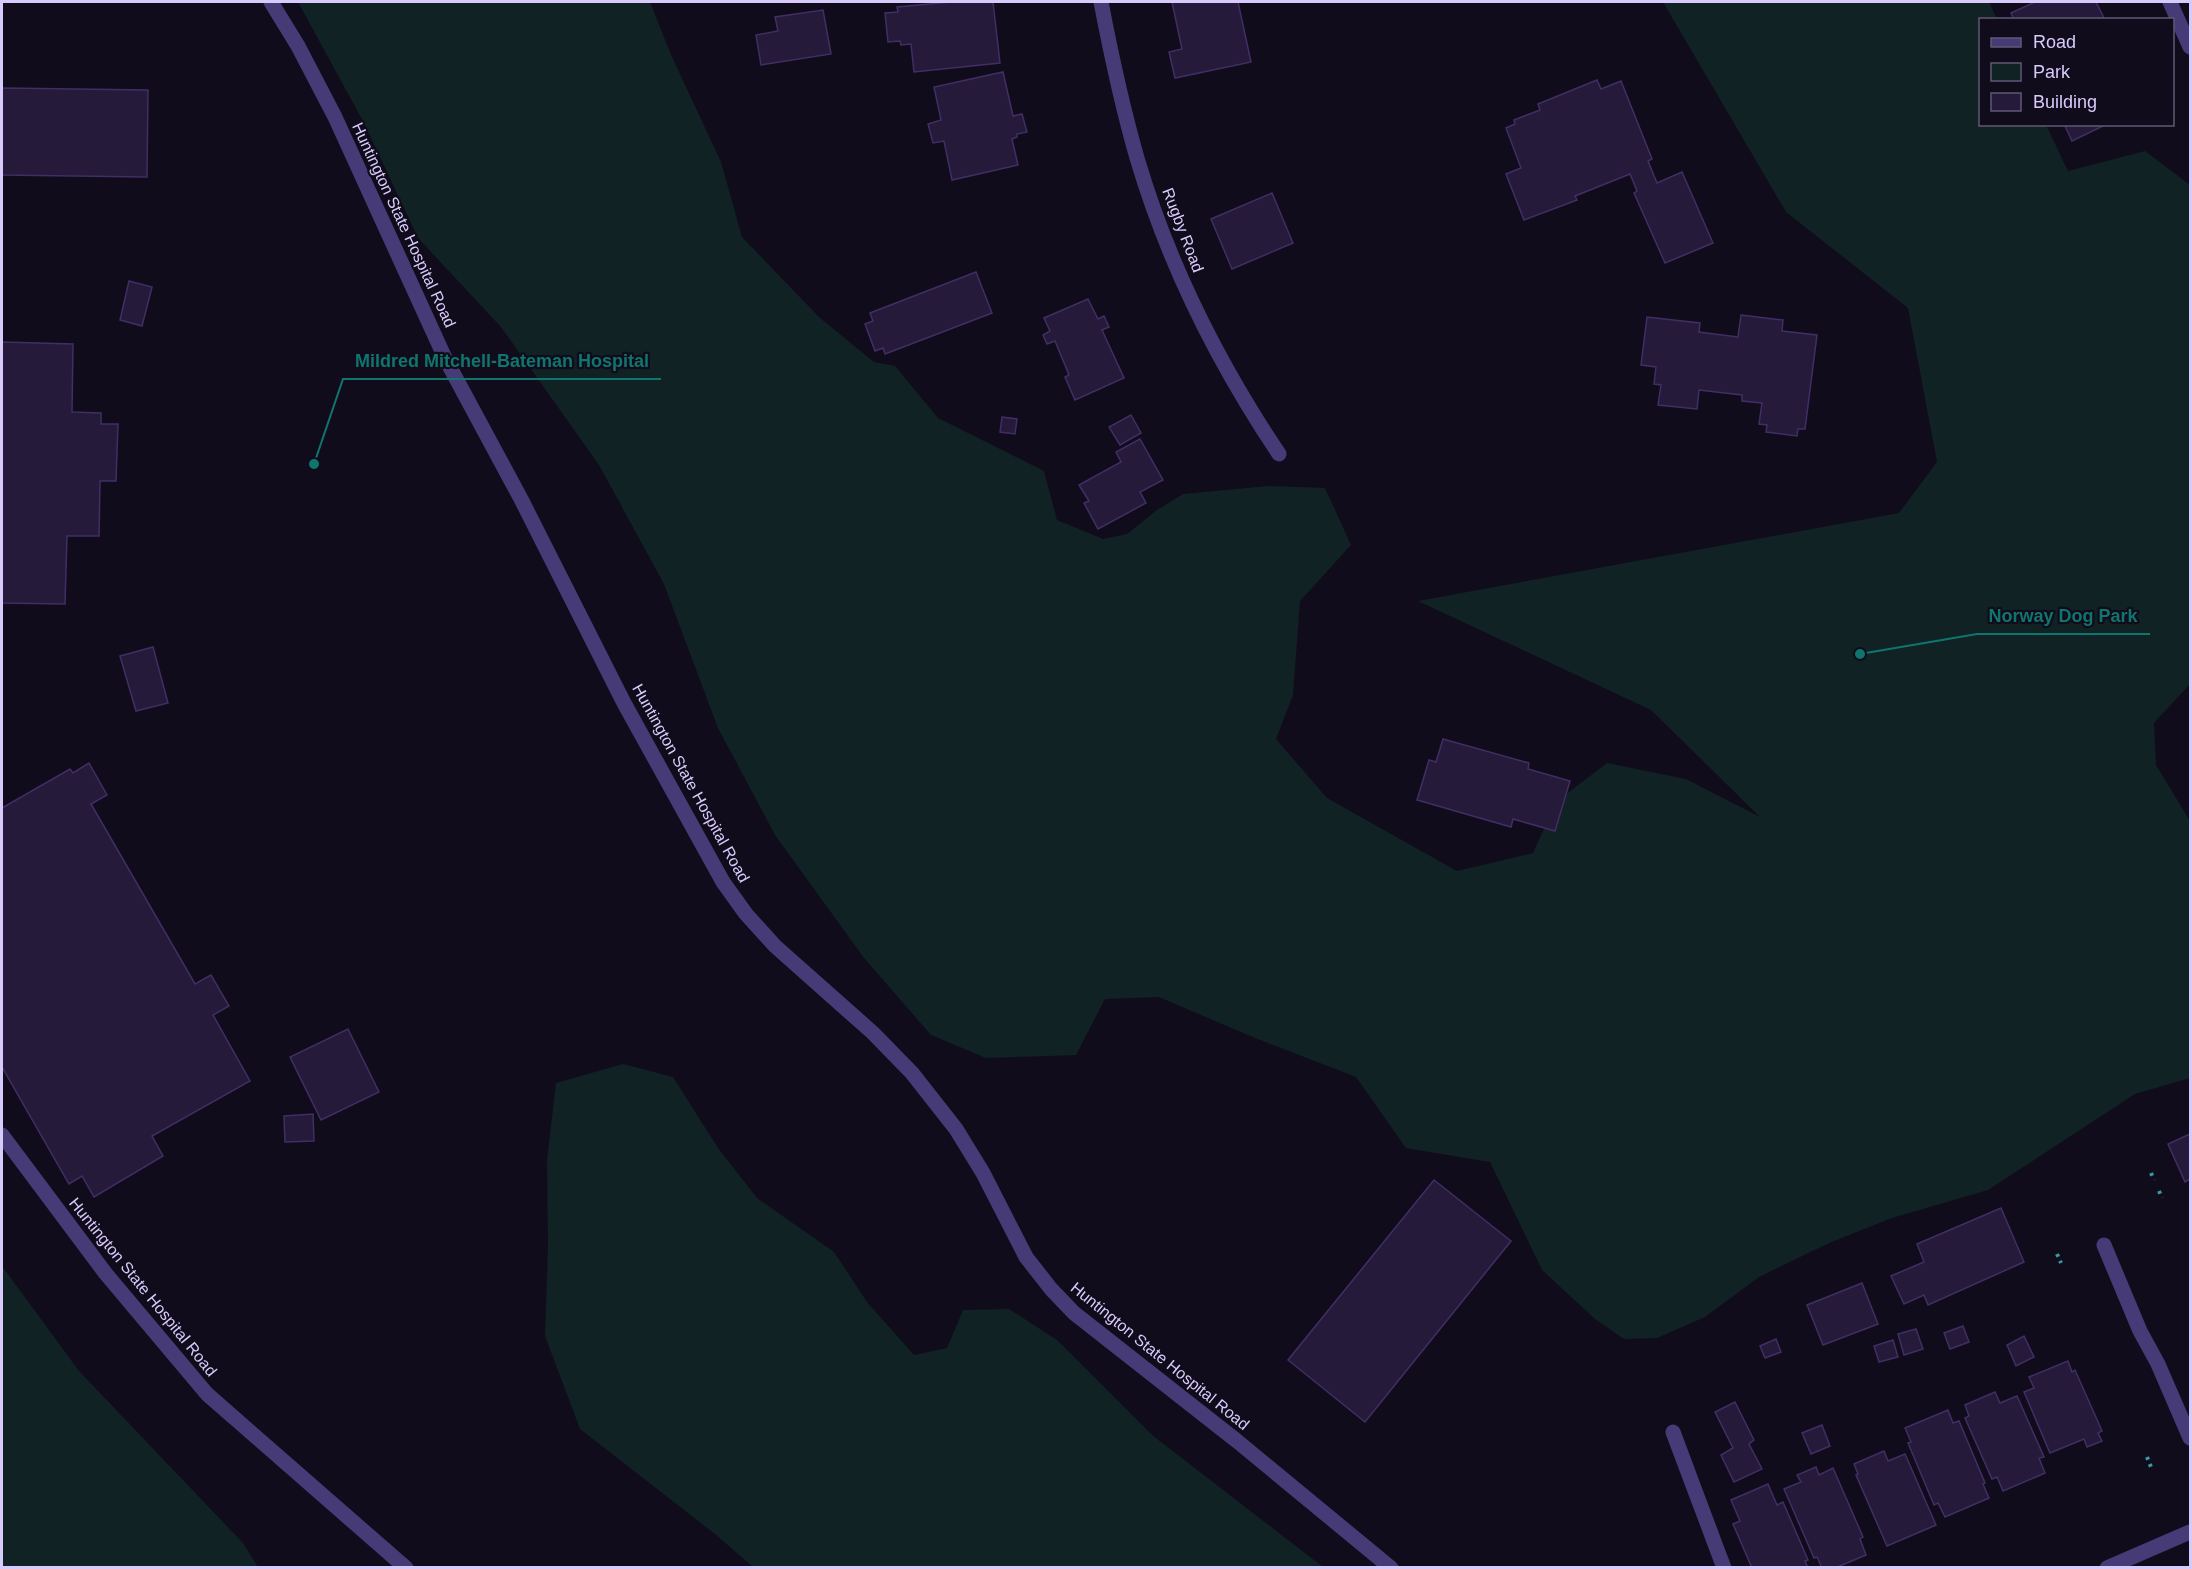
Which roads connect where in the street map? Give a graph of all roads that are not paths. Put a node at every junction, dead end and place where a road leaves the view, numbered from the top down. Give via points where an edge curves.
1 (271, 2) edge
2 (1101, 2) edge
3 (2170, 2) edge
4 (2190, 47) edge
5 (1278, 454) dead end
6 (2, 1135) edge
7 (2104, 1245) dead end
8 (1673, 1432) dead end
9 (2190, 1438) edge
10 (2190, 1532) edge
11 (406, 1568) edge
12 (1391, 1568) edge
13 (1724, 1568) edge
14 (2107, 1568) edge

1 - 12 street, Huntington State Hospital Road via 335,117 445,358 624,703 723,882 775,946 912,1073 956,1129 1026,1257 1074,1313 1237,1440
2 - 5 street, Rugby Road via 1137,159 1166,240 1201,321 1242,398
3 - 4 street
6 - 11 street, Huntington State Hospital Road via 106,1274 207,1394
7 - 9 street
8 - 13 street
10 - 14 street

